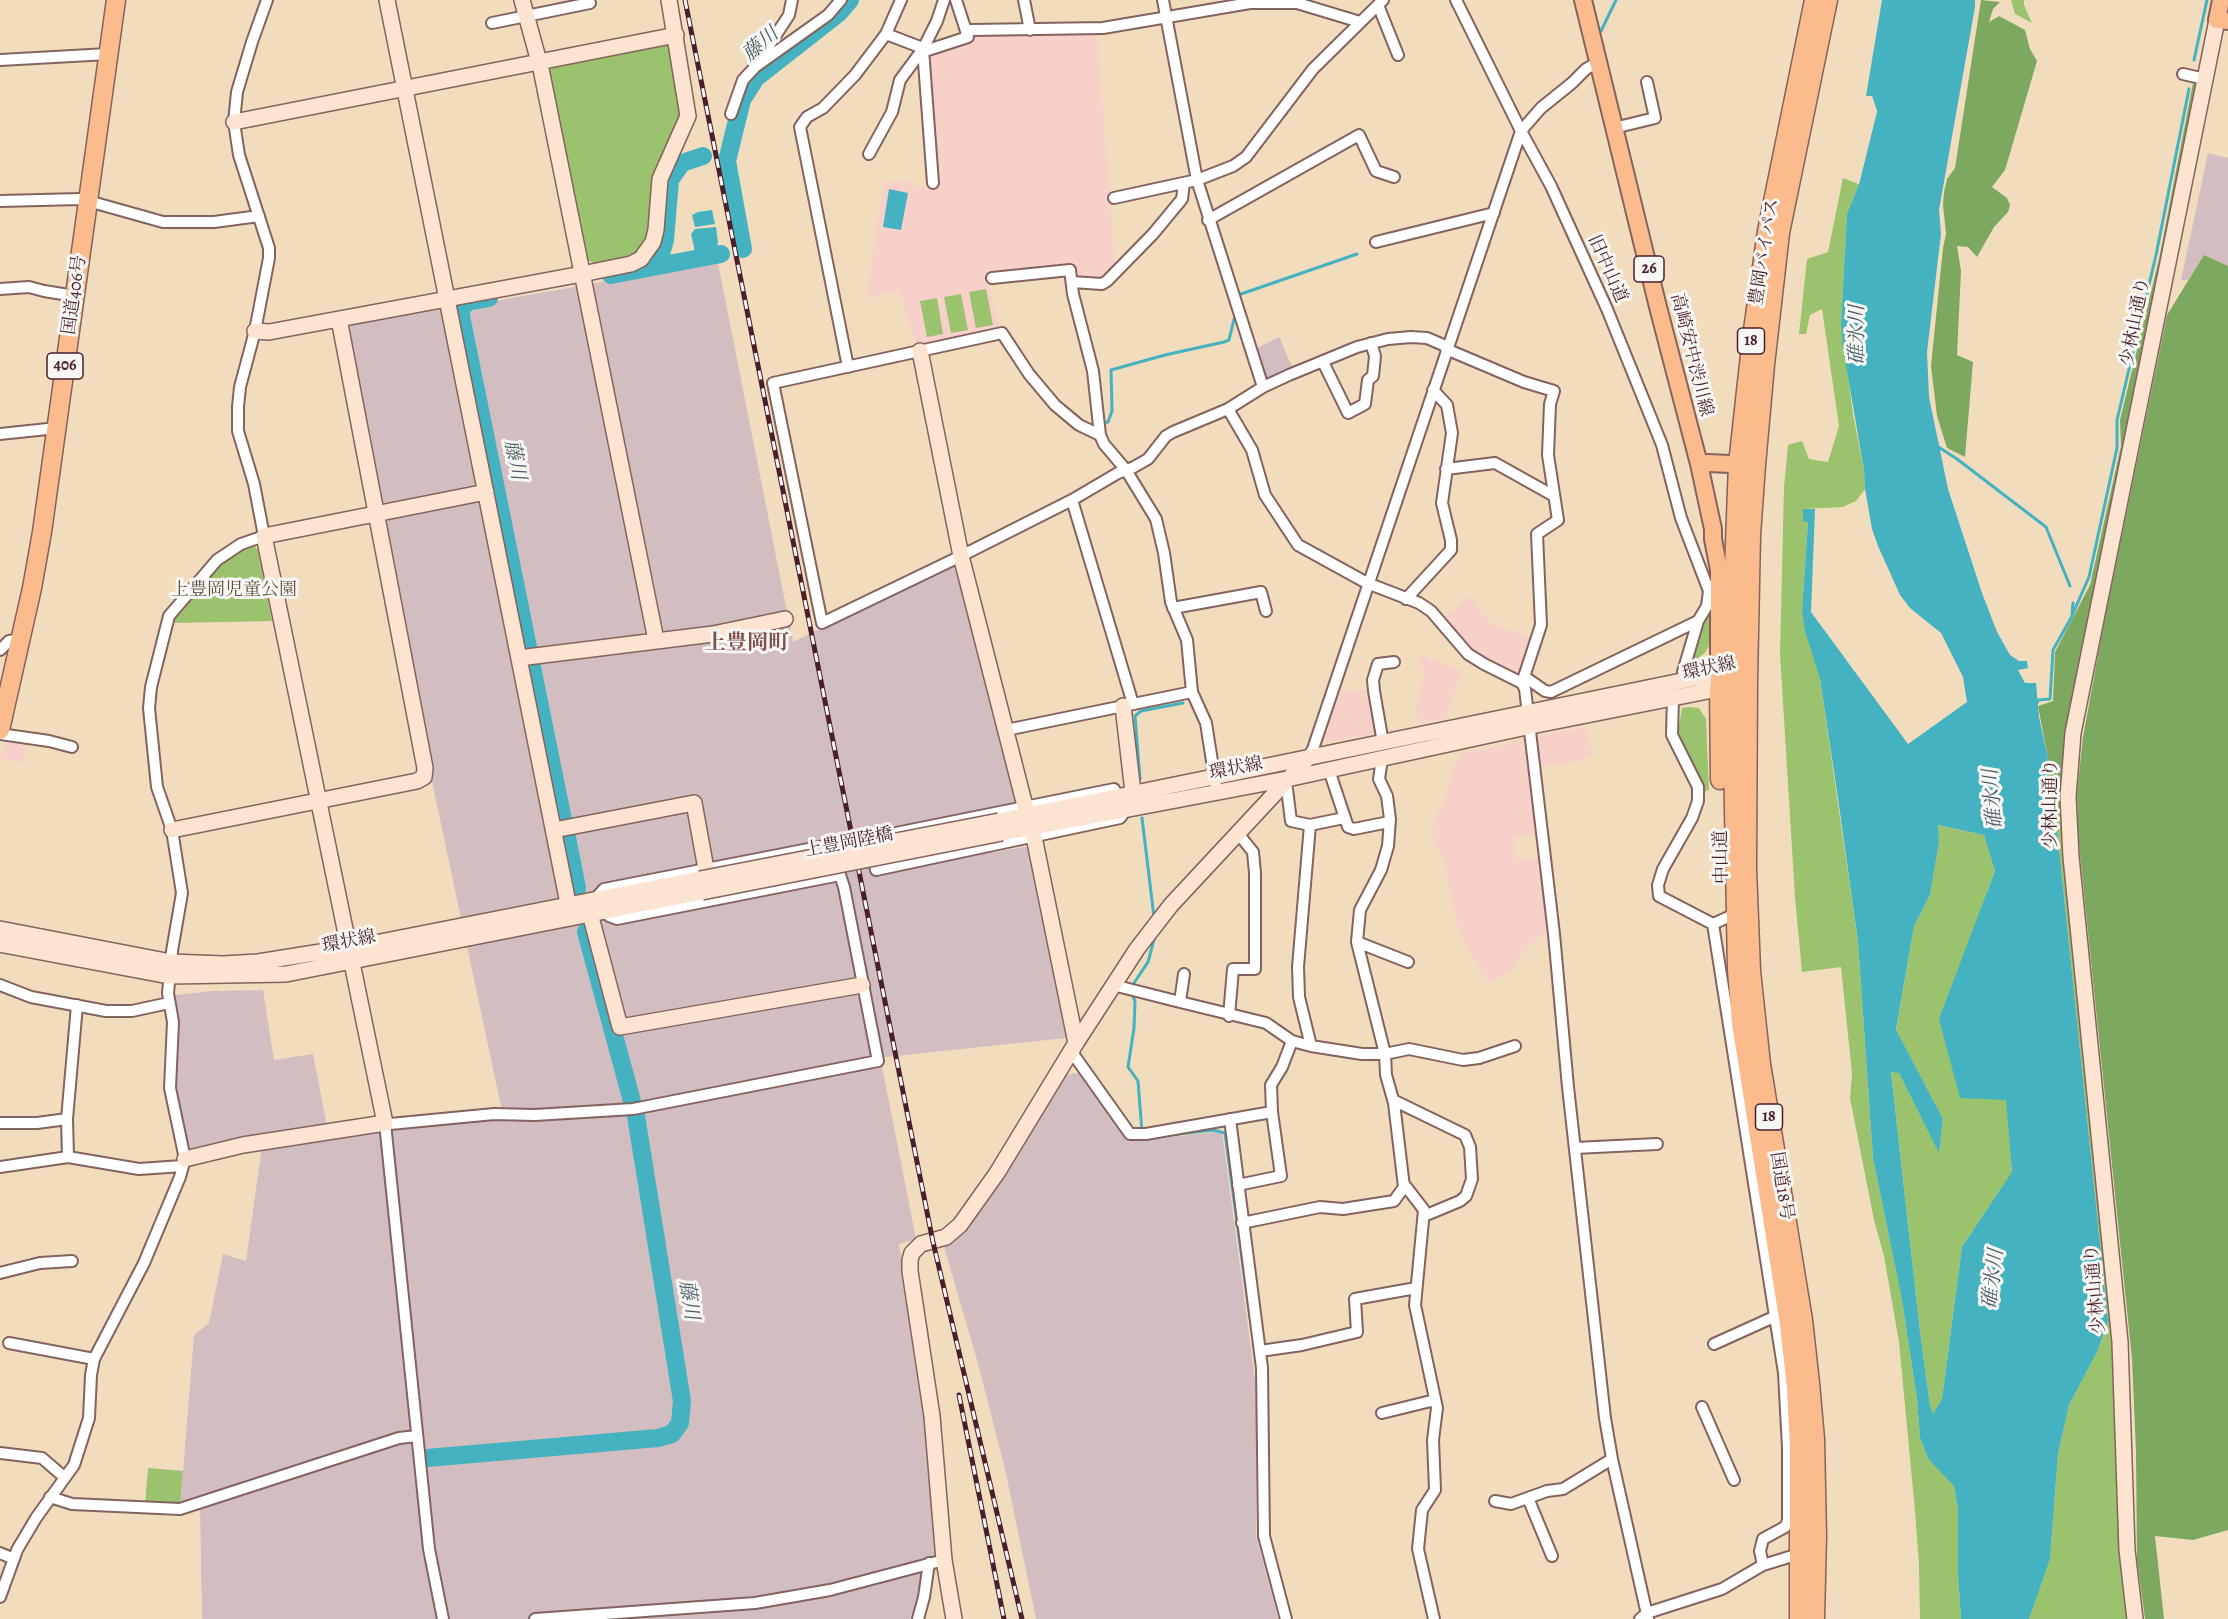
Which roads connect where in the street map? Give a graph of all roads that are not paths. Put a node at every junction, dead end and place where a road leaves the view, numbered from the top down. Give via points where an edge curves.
1 (116, 0) edge
2 (267, 0) edge
3 (387, 0) edge
4 (669, 0) edge
5 (792, 0) edge
6 (841, 0) edge
7 (901, 0) edge
8 (944, 0) edge
9 (956, 0) edge
10 (1024, 0) edge
11 (1163, 0) edge
12 (1456, 0) edge
13 (1583, 0) edge
14 (1814, 0) edge
15 (1828, 0) edge
16 (2221, 0) edge
17 (1297, 2) edge
18 (590, 3) dead end
19 (1381, 3) edge
20 (524, 8) edge
21 (1166, 16) junction
22 (2223, 20) edge
23 (1360, 22) junction
24 (492, 23) dead end
25 (1030, 30) junction
26 (966, 32) junction
27 (886, 34) junction
28 (676, 35) junction
29 (924, 49) junction
30 (108, 54) junction
31 (1398, 56) dead end
32 (0, 60) edge
33 (539, 61) junction
34 (1598, 62) junction
35 (755, 67) junction
36 (2183, 74) dead end
37 (2205, 79) junction
38 (1647, 82) dead end
39 (405, 89) junction
40 (731, 114) dead end
41 (234, 122) junction
42 (1614, 128) junction
43 (1521, 131) junction
44 (869, 154) dead end
45 (1394, 177) dead end
46 (1197, 180) junction
47 (933, 183) dead end
48 (1184, 183) junction
49 (1114, 198) dead end
50 (0, 201) edge
51 (88, 201) junction
52 (1494, 213) junction
53 (260, 216) junction
54 (1208, 219) junction
55 (1376, 242) dead end
56 (582, 274) junction
57 (992, 278) dead end
58 (1072, 282) junction
59 (0, 289) edge
60 (75, 296) junction
61 (447, 299) junction
62 (339, 319) junction
63 (255, 331) junction
64 (1371, 343) junction
65 (1447, 348) junction
66 (920, 351) junction
67 (1323, 362) junction
68 (848, 367) junction
69 (1263, 387) junction
70 (1433, 390) junction
71 (1228, 410) junction
72 (57, 428) junction
73 (0, 434) edge
74 (1100, 435) junction
75 (1699, 464) junction
76 (1747, 465) junction
77 (1446, 469) junction
78 (1126, 470) junction
79 (486, 492) junction
80 (1554, 496) junction
81 (1072, 500) junction
82 (375, 514) junction
83 (264, 536) junction
84 (1713, 539) junction
85 (1693, 544) junction
86 (961, 556) junction
87 (1367, 583) junction
88 (1406, 599) junction
89 (1173, 608) junction
90 (1266, 611) dead end
91 (785, 619) dead end
92 (1698, 621) junction
93 (21, 639) junction
94 (656, 640) junction
95 (0, 651) edge
96 (519, 658) junction
97 (1394, 662) dead end
98 (1524, 680) junction
99 (1684, 681) junction
100 (1730, 681) junction
101 (1192, 692) junction
102 (1673, 697) junction
103 (1128, 705) junction
104 (1530, 719) junction
105 (1006, 729) junction
106 (0, 732) edge
107 (72, 747) dead end
108 (1382, 751) junction
109 (1307, 759) junction
110 (1329, 770) junction
111 (1215, 776) junction
112 (1283, 783) junction
113 (1217, 792) junction
114 (319, 800) junction
115 (1127, 801) junction
116 (1025, 806) junction
117 (1344, 818) junction
118 (1389, 822) junction
119 (1310, 825) junction
120 (1001, 827) joint
121 (172, 830) junction
122 (554, 830) junction
123 (1238, 832) junction
124 (1034, 837) junction
125 (840, 875) junction
126 (703, 885) junction
127 (594, 906) junction
128 (570, 911) junction
129 (1724, 920) junction
130 (0, 929) edge
131 (1356, 942) junction
132 (0, 944) edge
133 (351, 954) junction
134 (1408, 962) dead end
135 (170, 969) junction
136 (1184, 974) dead end
137 (0, 985) edge
138 (862, 985) junction
139 (1113, 985) junction
140 (1180, 1002) junction
141 (170, 1003) junction
142 (77, 1005) junction
143 (1229, 1016) junction
144 (1292, 1041) junction
145 (1311, 1046) junction
146 (1515, 1046) dead end
147 (1073, 1047) junction
148 (1385, 1054) junction
149 (1393, 1100) junction
150 (1272, 1112) junction
151 (67, 1119) junction
152 (1230, 1119) junction
153 (0, 1123) edge
154 (385, 1123) junction
155 (1656, 1144) dead end
156 (1575, 1148) junction
157 (68, 1157) junction
158 (183, 1162) junction
159 (0, 1167) edge
160 (1404, 1184) junction
161 (1238, 1185) junction
162 (1425, 1216) junction
163 (1242, 1223) junction
164 (72, 1261) dead end
165 (0, 1273) edge
166 (1416, 1288) junction
167 (1776, 1316) junction
168 (9, 1343) dead end
169 (1714, 1344) dead end
170 (1260, 1351) junction
171 (94, 1359) junction
172 (1436, 1400) junction
173 (1702, 1407) dead end
174 (1382, 1413) dead end
175 (417, 1436) junction
176 (0, 1453) edge
177 (1612, 1459) junction
178 (63, 1477) junction
179 (1734, 1480) dead end
180 (50, 1497) junction
181 (1528, 1498) junction
182 (1495, 1501) dead end
183 (1817, 1550) junction
184 (0, 1552) edge
185 (1798, 1554) junction
186 (1552, 1556) dead end
187 (14, 1559) junction
188 (936, 1561) junction
189 (1763, 1565) junction
190 (1, 1590) edge
191 (593, 1617) edge
192 (1645, 1617) edge
193 (443, 1619) edge
194 (535, 1619) edge
195 (918, 1619) edge
196 (954, 1619) edge
197 (1286, 1619) edge
198 (1434, 1619) edge
199 (1799, 1619) edge
200 (1815, 1619) edge
201 (2135, 1619) edge

1 - 30 highway, 国道406号 / 406
2 - 41 street via 237,92
3 - 39 street
4 - 28 street
5 - 35 street via 789,15
6 - 35 street via 828,15
7 - 27 street
8 - 29 street
9 - 26 street
10 - 25 street
11 - 21 street
12 - 43 street, 旧中山道
13 - 34 main road, 高崎安中渋川線 / 26
14 - 76 highway, 豊岡バイパス / 18 via 1767,231 1749,358
15 - 76 highway, 豊岡バイパス / 18 via 1780,233 1765,364
16 - 22 main road, 少林山通り
17 - 21 street via 1250,3
17 - 23 street
18 - 20 street
19 - 23 street
19 - 31 street
20 - 24 street
20 - 33 street
21 - 25 street via 1103,28
21 - 46 street
22 - 37 street, 少林山通り
23 - 46 street via 1313,69 1246,157
25 - 26 street
26 - 29 street via 968,36
27 - 29 street
27 - 68 street via 855,75 823,108 807,117 800,128
28 - 33 street
28 - 56 street via 688,116 660,179 653,242 641,259 631,264
29 - 44 street via 900,80 892,112
29 - 47 street
30 - 32 street
30 - 51 highway, 国道406号 / 406
33 - 39 street
33 - 56 street
34 - 42 main road, 高崎安中渋川線 / 26
34 - 43 street via 1541,108
35 - 40 street via 743,80
36 - 37 street
37 - 201 street, 少林山通り via 2073,733 2068,797 2120,1342 2127,1550
38 - 42 street via 1655,118
39 - 41 street
39 - 61 street
41 - 53 street via 239,154
42 - 75 main road, 高崎安中渋川線 / 26
43 - 52 street
43 - 85 street, 旧中山道 via 1551,186 1607,309 1662,445 1681,518
45 - 54 street via 1376,171 1359,135
46 - 48 street
46 - 54 street
48 - 49 street
48 - 58 street via 1182,199 1107,281
50 - 51 street
51 - 53 street via 163,222 214,222
51 - 60 highway, 国道406号 / 406
52 - 55 street
52 - 65 street
53 - 63 street via 269,258
54 - 69 street
56 - 61 street
56 - 94 street
57 - 58 street via 1070,270
58 - 74 street via 1093,371
59 - 60 street via 30,287
60 - 72 highway, 国道406号 / 406
61 - 62 street
61 - 79 street
62 - 63 street
62 - 82 street
63 - 83 street via 240,387 238,431
64 - 65 street via 1411,337 1426,338
64 - 67 street
64 - 67 street via 1375,356 1365,404 1348,413
65 - 70 street
65 - 80 street via 1554,391 1548,455
66 - 68 street
66 - 74 street via 1002,333 1055,405 1079,425
66 - 86 street
67 - 69 street
68 - 86 street via 773,383 822,624
69 - 71 street
70 - 77 street via 1447,405 1452,434
70 - 87 street
71 - 78 street via 1166,436 1149,459
71 - 87 street via 1252,450 1265,495 1295,542
72 - 73 street
72 - 93 highway, 国道406号 / 406
74 - 78 street
75 - 76 main road
75 - 84 main road, 高崎安中渋川線 / 26
76 - 100 highway, 豊岡バイパス / 18 via 1751,535
77 - 80 street via 1495,463
77 - 88 street via 1442,503 1451,550
78 - 81 street
78 - 89 street via 1156,519
79 - 82 street
79 - 96 street
80 - 98 street via 1558,520 1537,534 1542,625
81 - 86 street
81 - 103 street
82 - 83 street
82 - 114 street via 424,777
83 - 114 street
83 - 121 street via 241,544 217,560 169,616 148,708 157,787
84 - 85 street
84 - 100 main road, 高崎安中渋川線 / 26
85 - 92 street, 旧中山道 via 1709,591 1707,606
86 - 105 street
87 - 88 street
87 - 109 street
88 - 98 street via 1431,611 1468,654
89 - 90 street via 1261,592
89 - 101 street via 1187,640
91 - 94 street via 713,634
92 - 98 street via 1551,692
92 - 99 street, 旧中山道 via 1683,672
93 - 95 street via 9,641
93 - 106 highway, 国道406号 / 406
94 - 96 street
96 - 122 street
97 - 108 street via 1378,664 1373,680
98 - 104 street
99 - 100 street, 環状線
99 - 104 street, 環状線
100 - 102 street, 環状線
100 - 129 highway, 中山道 / 18
100 - 183 highway, 国道18号 / 18 via 1761,1064 1804,1331 1815,1438
101 - 103 street
101 - 111 street via 1206,723
102 - 104 street, 環状線
102 - 129 street via 1672,735 1698,788 1698,801 1663,869 1659,896
103 - 105 street
103 - 115 street
104 - 108 street, 環状線
104 - 156 street
105 - 116 street
106 - 107 street
108 - 109 street, 環状線
108 - 110 street, 環状線
108 - 118 street via 1379,780 1387,796
109 - 111 street, 環状線
109 - 112 street
110 - 112 street, 環状線
110 - 117 street
111 - 113 street
111 - 115 street, 環状線
112 - 113 street, 環状線
112 - 119 street via 1291,821
112 - 123 street
113 - 115 street, 環状線
114 - 121 street
114 - 133 street
115 - 116 street via 1114,789
115 - 120 street, 環状線
115 - 124 street via 1120,818
116 - 124 street via 871,838 876,870
117 - 118 street via 1348,827 1354,829
117 - 119 street
118 - 131 street via 1388,846 1381,870 1360,910
119 - 145 street via 1298,967 1299,997
120 - 126 street, 上豊岡陸橋, bridge
121 - 135 street via 182,893
122 - 126 street via 694,803
122 - 128 street
123 - 139 street via 1171,905
123 - 143 street via 1253,852 1256,873 1255,969 1233,969
124 - 147 street
125 - 126 street
125 - 126 street via 834,844
125 - 138 street
126 - 127 street, 環状線
126 - 127 street via 604,889
127 - 128 street, 環状線
127 - 138 street via 620,1027
128 - 133 street, 環状線
129 - 167 street via 1736,1078
129 - 185 highway, 国道18号 / 18 via 1791,1334 1799,1447
130 - 135 street, 環状線
131 - 134 street
131 - 148 street
132 - 135 street, 環状線
133 - 135 street, 環状線 via 286,974
133 - 154 street
135 - 141 street
136 - 140 street
137 - 142 street via 31,997
138 - 154 street via 878,1061 633,1109
139 - 140 street
139 - 147 street
140 - 143 street
141 - 142 street via 132,1011
141 - 158 street via 170,1088
142 - 151 street
143 - 144 street via 1266,1023
144 - 145 street
144 - 150 street via 1271,1085
145 - 148 street
146 - 148 street via 1462,1060 1409,1049
147 - 152 street via 1130,1134
147 - 188 street via 998,1173 960,1225 946,1238 916,1247 910,1260 932,1416
148 - 149 street
149 - 160 street
149 - 162 street via 1465,1135 1470,1147 1472,1179 1466,1196
150 - 152 street
150 - 161 street via 1281,1176
151 - 153 street via 37,1124
151 - 157 street
152 - 161 street
154 - 158 street via 243,1144
154 - 175 street
155 - 156 street
156 - 177 street
157 - 158 street via 139,1169
157 - 159 street
158 - 171 street via 144,1263
160 - 162 street
160 - 163 street via 1394,1201 1343,1209 1320,1206
161 - 163 street
162 - 166 street
163 - 170 street
164 - 165 street via 40,1263
166 - 170 street via 1355,1299 1357,1332
166 - 172 street via 1415,1305
167 - 169 street
167 - 189 street via 1784,1373 1788,1521 1785,1527 1763,1539
168 - 171 street
170 - 197 street via 1264,1536
171 - 178 street via 89,1418 82,1446 74,1465
172 - 174 street
172 - 198 street via 1435,1490 1422,1510 1418,1549
173 - 179 street
175 - 180 street via 399,1438 180,1509 72,1504
175 - 193 street via 429,1549
176 - 178 street via 42,1458
177 - 181 street via 1563,1489
177 - 192 street
178 - 180 street
180 - 187 street
181 - 182 street via 1511,1504
181 - 186 street
183 - 185 street
183 - 200 highway, 国道18号 / 18
184 - 187 street
185 - 189 street
185 - 199 highway, 国道18号 / 18
187 - 190 street
188 - 191 street via 830,1590 755,1603
188 - 195 street
188 - 196 street
189 - 192 street via 1722,1590
191 - 194 street

